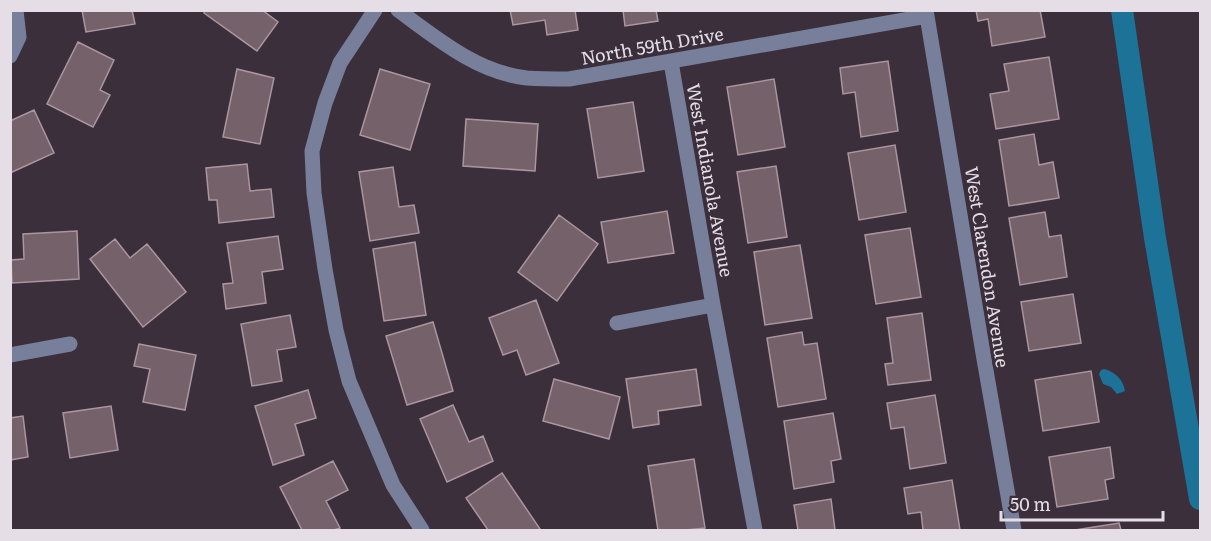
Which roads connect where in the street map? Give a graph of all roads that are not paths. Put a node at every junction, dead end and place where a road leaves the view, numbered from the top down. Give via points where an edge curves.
1 (16, 10) edge
2 (375, 10) edge
3 (398, 10) edge
4 (926, 13) edge
5 (10, 56) edge
6 (671, 62) junction
7 (713, 304) junction
8 (617, 322) dead end
9 (70, 344) dead end
10 (10, 355) edge
11 (422, 531) edge
12 (755, 531) edge
13 (1014, 531) edge

1 - 5 street via 19,37
2 - 11 street via 340,63 325,103 312,151 314,193 334,320 349,381 393,485
3 - 6 street, North 59th Drive via 477,62 525,78 569,79
4 - 6 street, North 59th Drive
4 - 13 street, West Clarendon Avenue
6 - 7 street, West Indianola Avenue
7 - 8 street, West Indianola Avenue
7 - 12 street, West Indianola Avenue
9 - 10 street

